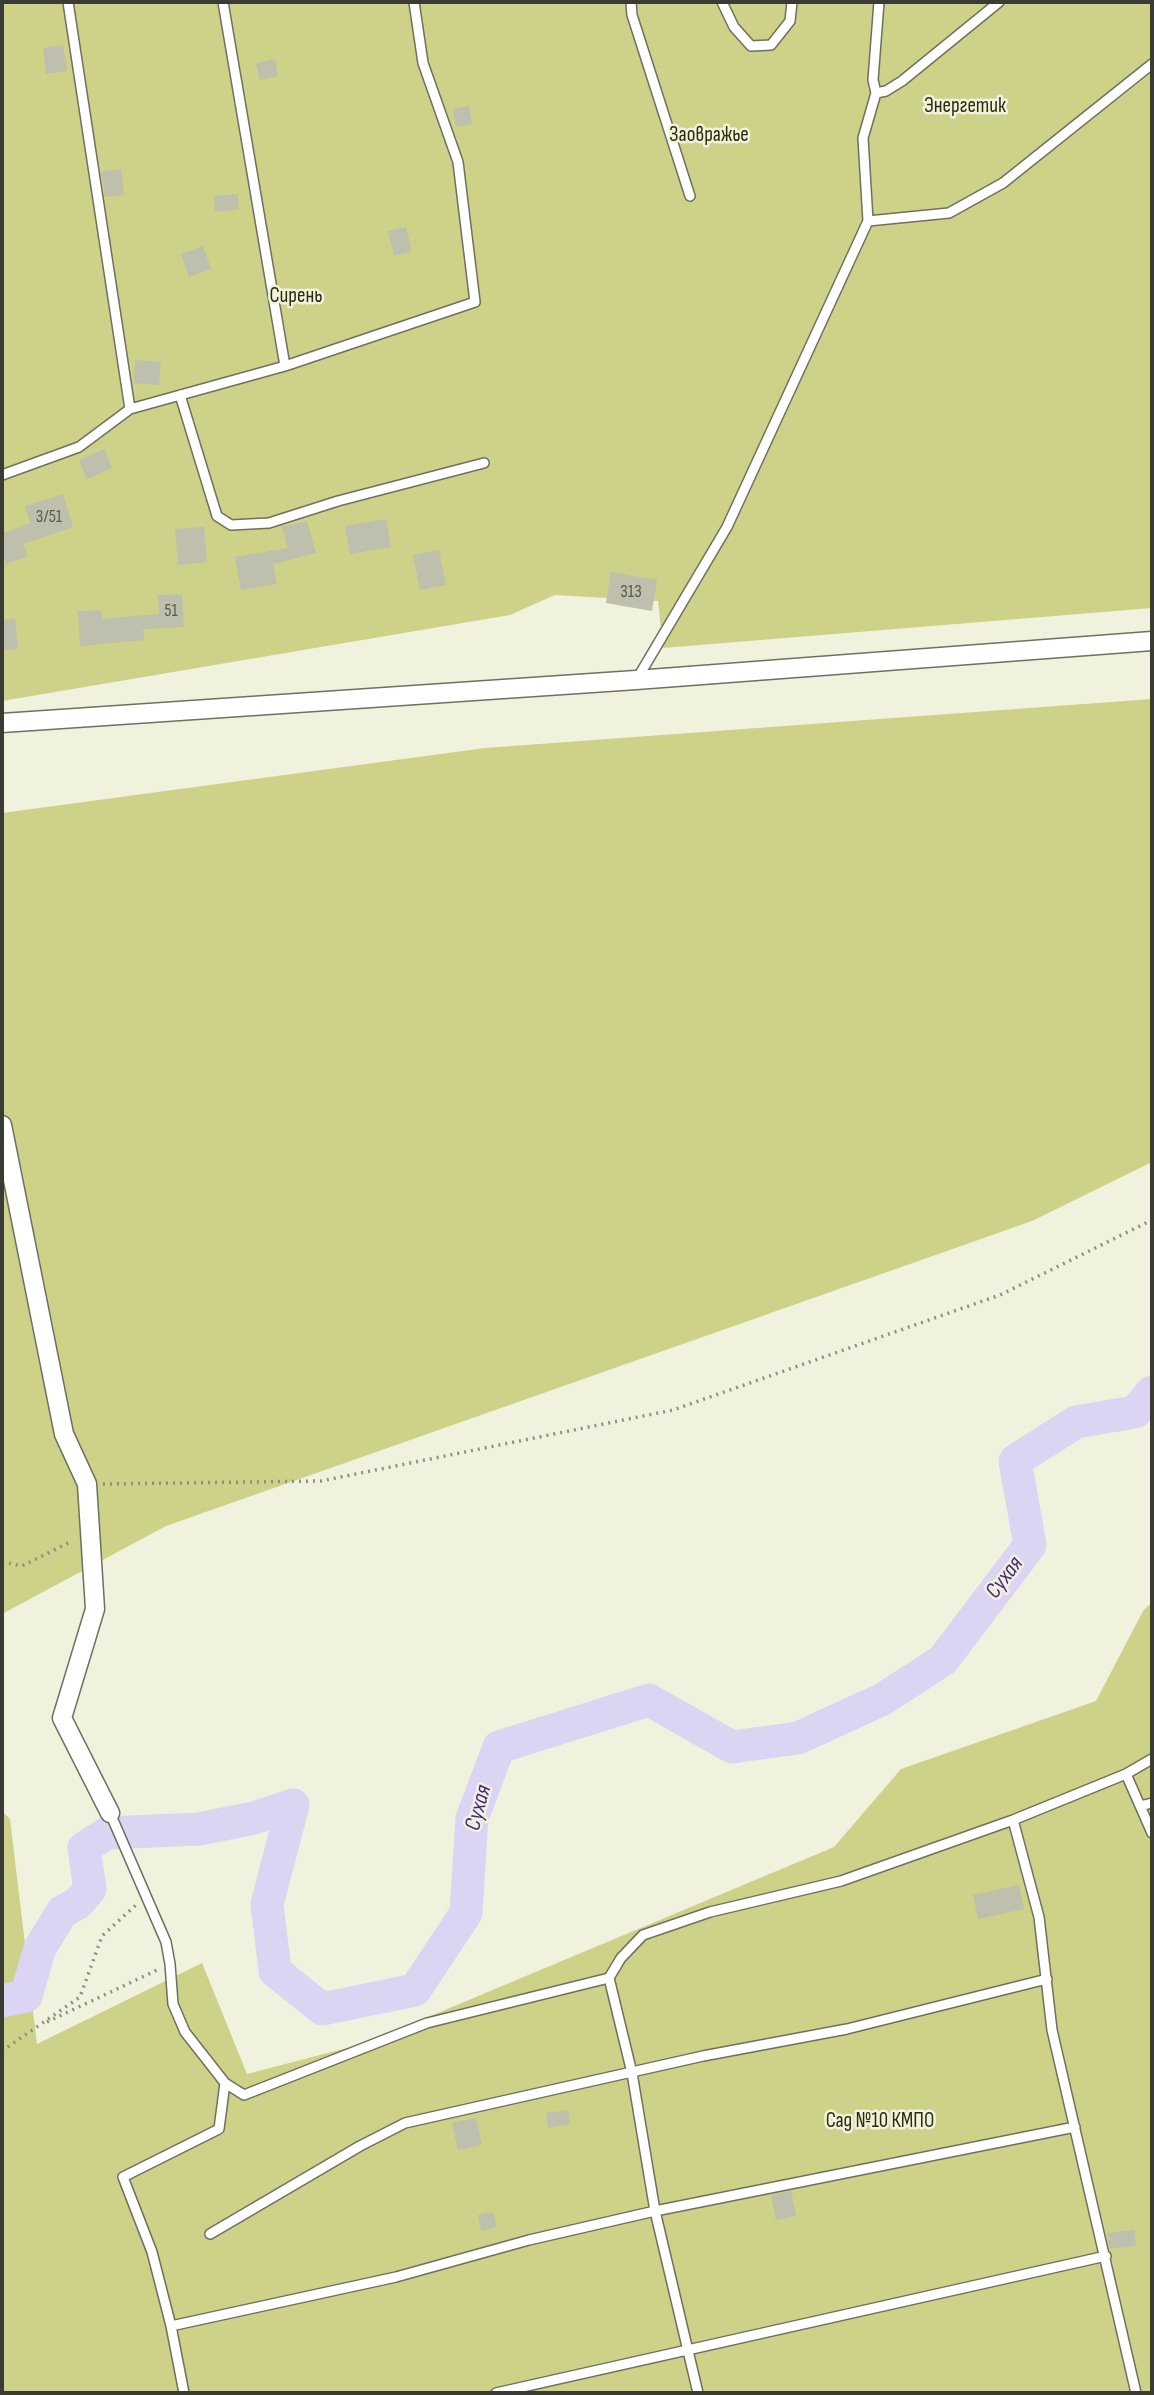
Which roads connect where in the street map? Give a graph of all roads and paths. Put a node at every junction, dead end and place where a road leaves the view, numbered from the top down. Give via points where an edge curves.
1 (68, 2) edge
2 (223, 2) edge
3 (414, 2) edge
4 (631, 2) edge
5 (722, 2) edge
6 (792, 2) edge
7 (879, 2) edge
8 (999, 2) edge
9 (1152, 64) edge
10 (876, 93) junction
11 (690, 196) dead end
12 (868, 221) junction
13 (285, 366) junction
14 (180, 395) junction
15 (130, 410) junction
16 (484, 463) dead end
17 (2, 475) edge
18 (1152, 640) edge
19 (636, 680) junction
20 (2, 723) edge
21 (2, 1125) edge
22 (1152, 1220) edge
23 (87, 1484) junction
24 (90, 1533) junction
25 (2, 1562) edge
26 (1152, 1759) edge
27 (1126, 1774) junction
28 (1152, 1803) edge
29 (1140, 1806) junction
30 (110, 1813) joint
31 (1013, 1820) junction
32 (1152, 1833) edge
33 (147, 1896) junction
34 (170, 1964) junction
35 (609, 1978) junction
36 (1047, 1979) junction
37 (36, 2028) junction
38 (2, 2051) edge
39 (632, 2073) junction
40 (225, 2082) junction
41 (1075, 2126) junction
42 (655, 2210) junction
43 (211, 2234) dead end
44 (1106, 2256) junction
45 (171, 2326) junction
46 (687, 2350) junction
47 (184, 2393) edge
48 (496, 2393) edge
49 (698, 2393) edge
50 (1135, 2393) edge

1 - 15 lane
2 - 13 lane
3 - 13 lane via 423,63 457,162 475,302
4 - 11 lane
5 - 6 lane via 734,27 751,46 771,44 790,21
7 - 10 lane
8 - 10 lane via 902,81
9 - 12 lane via 1003,183 949,213
10 - 12 lane via 863,138
12 - 19 lane via 727,527
13 - 14 lane
14 - 15 lane
14 - 16 lane via 217,516 231,526 269,523
15 - 17 lane via 79,447
18 - 19 street
19 - 20 street
21 - 23 street via 64,1434
22 - 23 path via 1000,1295 673,1410 321,1481
23 - 24 street
24 - 25 path via 22,1566
24 - 30 street via 95,1609 62,1718
26 - 27 lane
27 - 29 lane
27 - 31 lane
28 - 29 lane
29 - 32 lane
30 - 33 lane
31 - 35 lane via 841,1881 710,1912 643,1935
31 - 36 lane via 1039,1917
33 - 34 lane
33 - 37 path via 103,1936 80,1997
34 - 37 path
34 - 40 lane via 173,2004 185,2032
35 - 39 lane
35 - 40 lane via 427,2023 244,2095
36 - 39 lane via 846,2029
36 - 41 lane via 1052,2030
37 - 38 path
39 - 42 lane
39 - 43 lane via 405,2123
40 - 45 lane via 219,2129 123,2177 152,2252
41 - 42 lane
41 - 44 lane
42 - 45 lane via 396,2277
42 - 46 lane
44 - 46 lane
44 - 50 lane
45 - 47 lane
46 - 48 lane
46 - 49 lane

